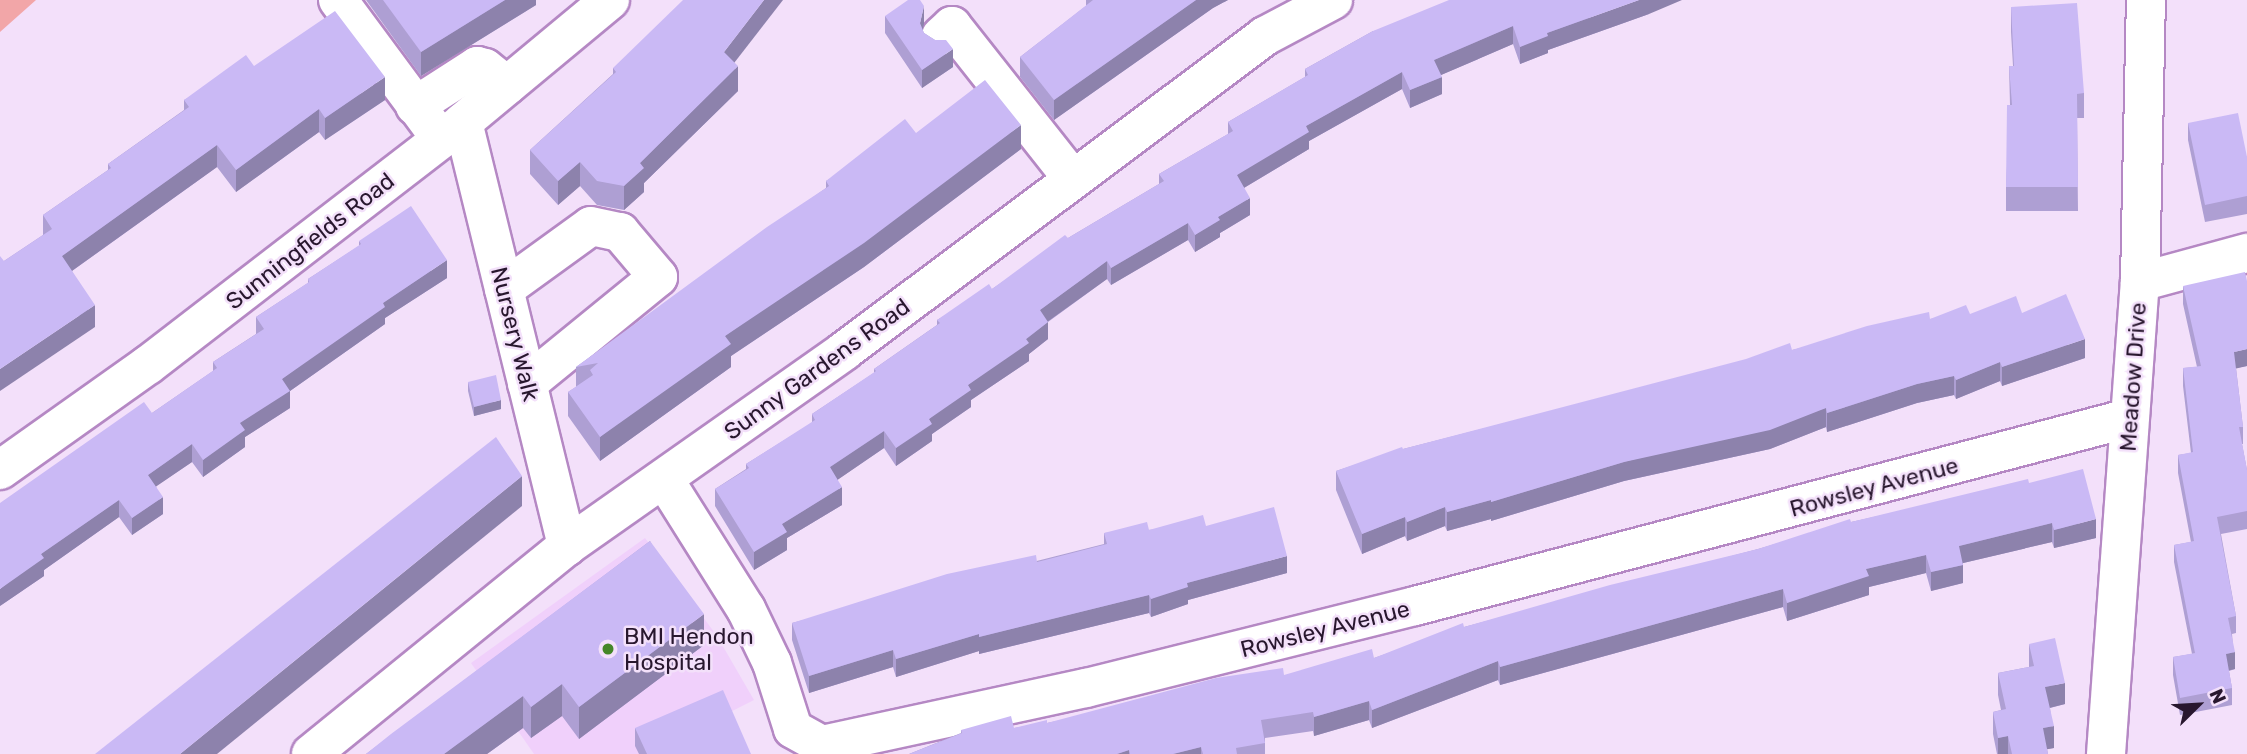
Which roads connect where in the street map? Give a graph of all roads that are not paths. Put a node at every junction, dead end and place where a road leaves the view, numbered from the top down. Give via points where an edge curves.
1 (338, 0) edge
2 (610, 0) edge
3 (1333, 0) edge
4 (2146, 0) edge
5 (940, 36) dead end
6 (507, 86) junction
7 (415, 106) junction
8 (452, 131) junction
9 (1073, 179) junction
10 (2247, 253) edge
11 (2140, 282) junction
12 (504, 289) junction
13 (527, 384) junction
14 (2129, 418) junction
15 (0, 470) edge
16 (664, 479) junction
17 (567, 546) junction
18 (311, 754) edge
19 (2106, 754) edge

1 - 7 street
2 - 6 street, Sunningfields Road
3 - 9 street, Sunny Gardens Road via 1265,36
4 - 11 street, Meadow Drive
5 - 9 street via 952,26
6 - 7 street via 477,66
6 - 8 street, Sunningfields Road
7 - 8 street
8 - 12 street, Nursery Walk
8 - 15 street, Sunningfields Road via 148,365
9 - 16 street, Sunny Gardens Road
10 - 11 street
11 - 14 street, Meadow Drive
12 - 13 street, Nursery Walk
12 - 13 street via 591,226 620,232 658,277
13 - 17 street, Nursery Walk
14 - 16 street, Rowsley Avenue via 1415,607 1086,688 822,745 793,729 772,663 746,609
14 - 19 street, Meadow Drive
16 - 17 street, Sunny Gardens Road
17 - 18 street, Sunny Gardens Road

